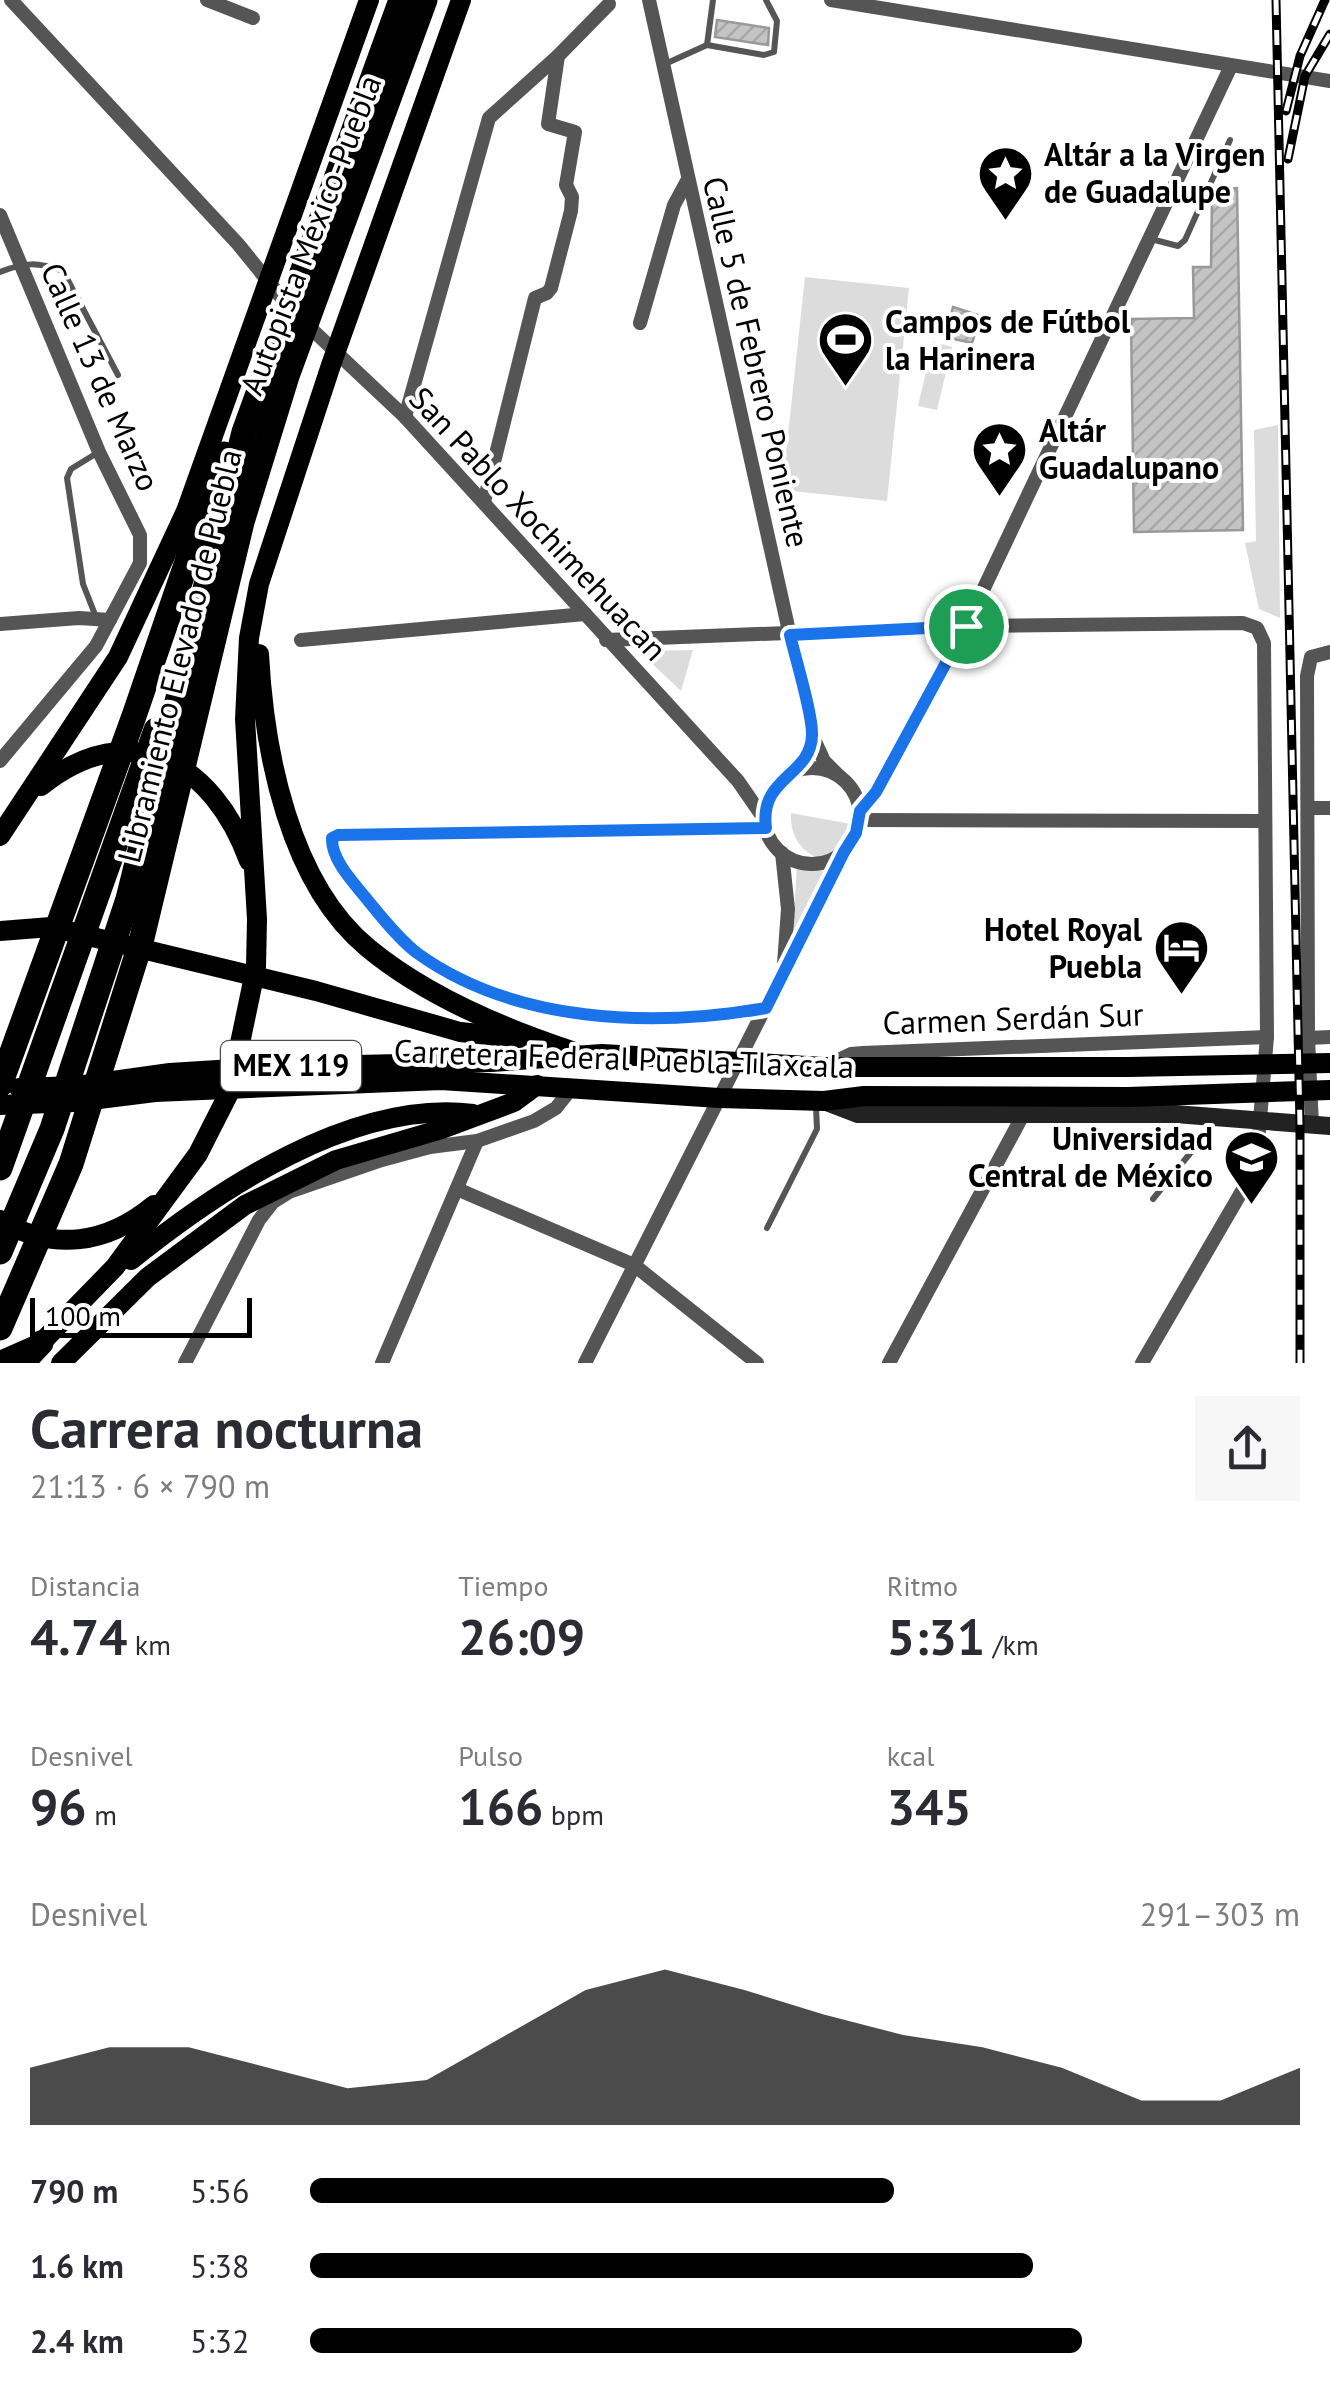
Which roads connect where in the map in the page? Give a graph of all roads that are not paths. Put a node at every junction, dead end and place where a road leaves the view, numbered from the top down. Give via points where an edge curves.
1 (12, 0) edge
2 (207, 0) edge
3 (369, 0) edge
4 (389, 0) edge
5 (400, 0) edge
6 (425, 0) edge
7 (434, 0) edge
8 (461, 0) edge
9 (649, 0) edge
10 (713, 0) edge
11 (766, 0) edge
12 (831, 0) edge
13 (609, 4) dead end
14 (253, 18) dead end
15 (707, 45) junction
16 (558, 56) junction
17 (664, 64) junction
18 (1231, 66) junction
19 (1330, 81) edge
20 (1230, 140) dead end
21 (687, 182) junction
22 (0, 215) edge
23 (1150, 239) junction
24 (19, 264) junction
25 (0, 272) edge
26 (274, 309) junction
27 (640, 323) dead end
28 (118, 375) dead end
29 (405, 417) junction
30 (99, 452) junction
31 (484, 502) junction
32 (259, 584) junction
33 (585, 614) junction
34 (103, 619) junction
35 (0, 624) edge
36 (966, 626) junction
37 (790, 635) junction
38 (301, 640) dead end
39 (606, 640) junction
40 (96, 646) junction
41 (1330, 652) edge
42 (118, 657) junction
43 (146, 719) junction
44 (812, 735) junction
45 (0, 761) edge
46 (793, 772) junction
47 (840, 777) junction
48 (738, 781) junction
49 (775, 786) junction
50 (28, 797) junction
51 (1309, 808) junction
52 (1330, 808) edge
53 (859, 816) junction
54 (1264, 821) junction
55 (766, 824) junction
56 (0, 836) edge
57 (844, 852) junction
58 (782, 854) junction
59 (256, 888) junction
60 (0, 931) edge
61 (783, 975) junction
62 (766, 1008) junction
63 (1267, 1037) junction
64 (1330, 1037) edge
65 (1308, 1038) junction
66 (536, 1039) junction
67 (584, 1055) junction
68 (736, 1062) junction
69 (1330, 1063) edge
70 (824, 1067) junction
71 (536, 1085) junction
72 (0, 1087) edge
73 (572, 1088) junction
74 (1330, 1090) edge
75 (719, 1098) junction
76 (820, 1101) junction
77 (0, 1105) edge
78 (475, 1114) junction
79 (1023, 1115) junction
80 (1211, 1118) junction
81 (1262, 1121) junction
82 (1321, 1126) edge
83 (477, 1142) junction
84 (0, 1168) edge
85 (174, 1187) junction
86 (457, 1189) junction
87 (1153, 1200) dead end
88 (0, 1220) edge
89 (767, 1228) dead end
90 (0, 1252) edge
91 (634, 1266) junction
92 (91, 1293) junction
93 (0, 1328) edge
94 (41, 1343) junction
95 (0, 1360) edge
96 (22, 1363) edge
97 (61, 1363) edge
98 (185, 1363) edge
99 (382, 1363) edge
100 (585, 1363) edge
101 (757, 1363) edge
102 (889, 1363) edge
103 (1142, 1363) edge

1 - 26 street, San Pablo Xochimehuacan via 238,244
2 - 14 street
3 - 26 main road via 278,248
4 - 26 highway, Autopista México-Puebla
5 - 90 highway, Libramiento Elevado de Puebla via 244,432 128,899 52,1130
6 - 93 highway, Libramiento Elevado de Puebla via 287,376 242,522 142,942 112,1037 70,1164
7 - 43 highway, Autopista México-Puebla via 308,338
8 - 32 main road
9 - 17 street, Calle 5 de Febrero Poniente
10 - 15 lane
11 - 15 lane via 777,21 774,52
12 - 18 street
13 - 16 street
15 - 17 lane
16 - 29 street via 489,118
16 - 31 street via 548,124 575,132 566,185 571,210 551,288 535,298
17 - 21 street, Calle 5 de Febrero Poniente
18 - 19 street
18 - 23 street
20 - 23 lane via 1184,240 1178,246
21 - 27 street via 674,205
21 - 37 street, Calle 5 de Febrero Poniente
22 - 24 street, Calle 13 de Marzo
23 - 36 street
24 - 25 lane
24 - 28 lane via 63,271
24 - 30 street, Calle 13 de Marzo
26 - 29 street, San Pablo Xochimehuacan
26 - 42 main road
26 - 43 highway, Autopista México-Puebla
29 - 31 street, San Pablo Xochimehuacan
30 - 34 street, Calle 13 de Marzo via 140,534 140,563
30 - 34 lane via 68,478 83,584
31 - 33 street, San Pablo Xochimehuacan
32 - 59 main road via 245,719
32 - 66 main road via 270,756 314,878 367,948 430,988
33 - 38 street
33 - 39 street, San Pablo Xochimehuacan
34 - 35 street
34 - 40 street
36 - 37 street
36 - 53 street
36 - 54 street via 1257,628 1264,643
37 - 39 street
37 - 44 street, Calle 5 de Febrero Poniente
39 - 48 street, San Pablo Xochimehuacan
40 - 42 street
40 - 45 street
41 - 51 street via 1311,657 1306,676
42 - 50 main road
43 - 72 highway, Autopista México-Puebla
43 - 84 highway, Autopista México-Puebla
44 - 46 street
44 - 47 street, Calle 5 de Febrero Poniente
46 - 47 street via 817,769
46 - 49 street
47 - 53 street via 854,794
48 - 49 street
48 - 55 street, San Pablo Xochimehuacan
49 - 55 street
50 - 56 main road
50 - 59 main road via 85,758 108,752 154,757 192,774 214,796 244,846
51 - 52 street
51 - 65 street
53 - 54 street
53 - 57 street
54 - 63 street
55 - 58 street
55 - 62 street via 332,838 342,867 414,950 492,993 546,1008 641,1017
57 - 58 street via 813,864
57 - 61 street
58 - 61 street via 788,909
59 - 85 main road via 256,968 240,1054 219,1119
60 - 66 main road via 51,927 460,1032
61 - 62 street
62 - 68 street
63 - 70 street, Carmen Serdán Sur via 863,1053
63 - 81 street
64 - 65 street
65 - 82 street
66 - 67 main road
67 - 68 main road, Carretera Federal Puebla-Tlaxcala
67 - 72 main road, Carretera Federal Puebla-Tlaxcala / MEX 119 via 265,1067
68 - 70 main road, Carretera Federal Puebla-Tlaxcala
68 - 75 street
69 - 70 main road, Carretera Federal Puebla-Tlaxcala
71 - 73 main road, Carretera Federal Puebla-Tlaxcala
71 - 77 main road, Carretera Federal Puebla-Tlaxcala / MEX 119 via 441,1080
71 - 78 main road via 514,1102
73 - 75 main road, Carretera Federal Puebla-Tlaxcala
73 - 83 street via 534,1121
74 - 76 main road, Carretera Federal Puebla-Tlaxcala
75 - 76 main road, Carretera Federal Puebla-Tlaxcala
75 - 91 street
76 - 79 main road via 858,1114
76 - 89 lane via 816,1130
78 - 92 main road via 441,1111 390,1120 290,1154 216,1196
78 - 97 main road via 336,1160 245,1205 148,1277
79 - 80 main road
79 - 102 street
80 - 81 main road
80 - 87 lane
81 - 82 main road
81 - 103 street via 1249,1179
83 - 86 street
83 - 98 street via 382,1160 273,1202
85 - 88 main road via 124,1227 96,1238 45,1238
85 - 92 main road
86 - 91 street
86 - 99 street
91 - 100 street
91 - 101 street
92 - 94 main road
94 - 95 main road
94 - 96 highway

